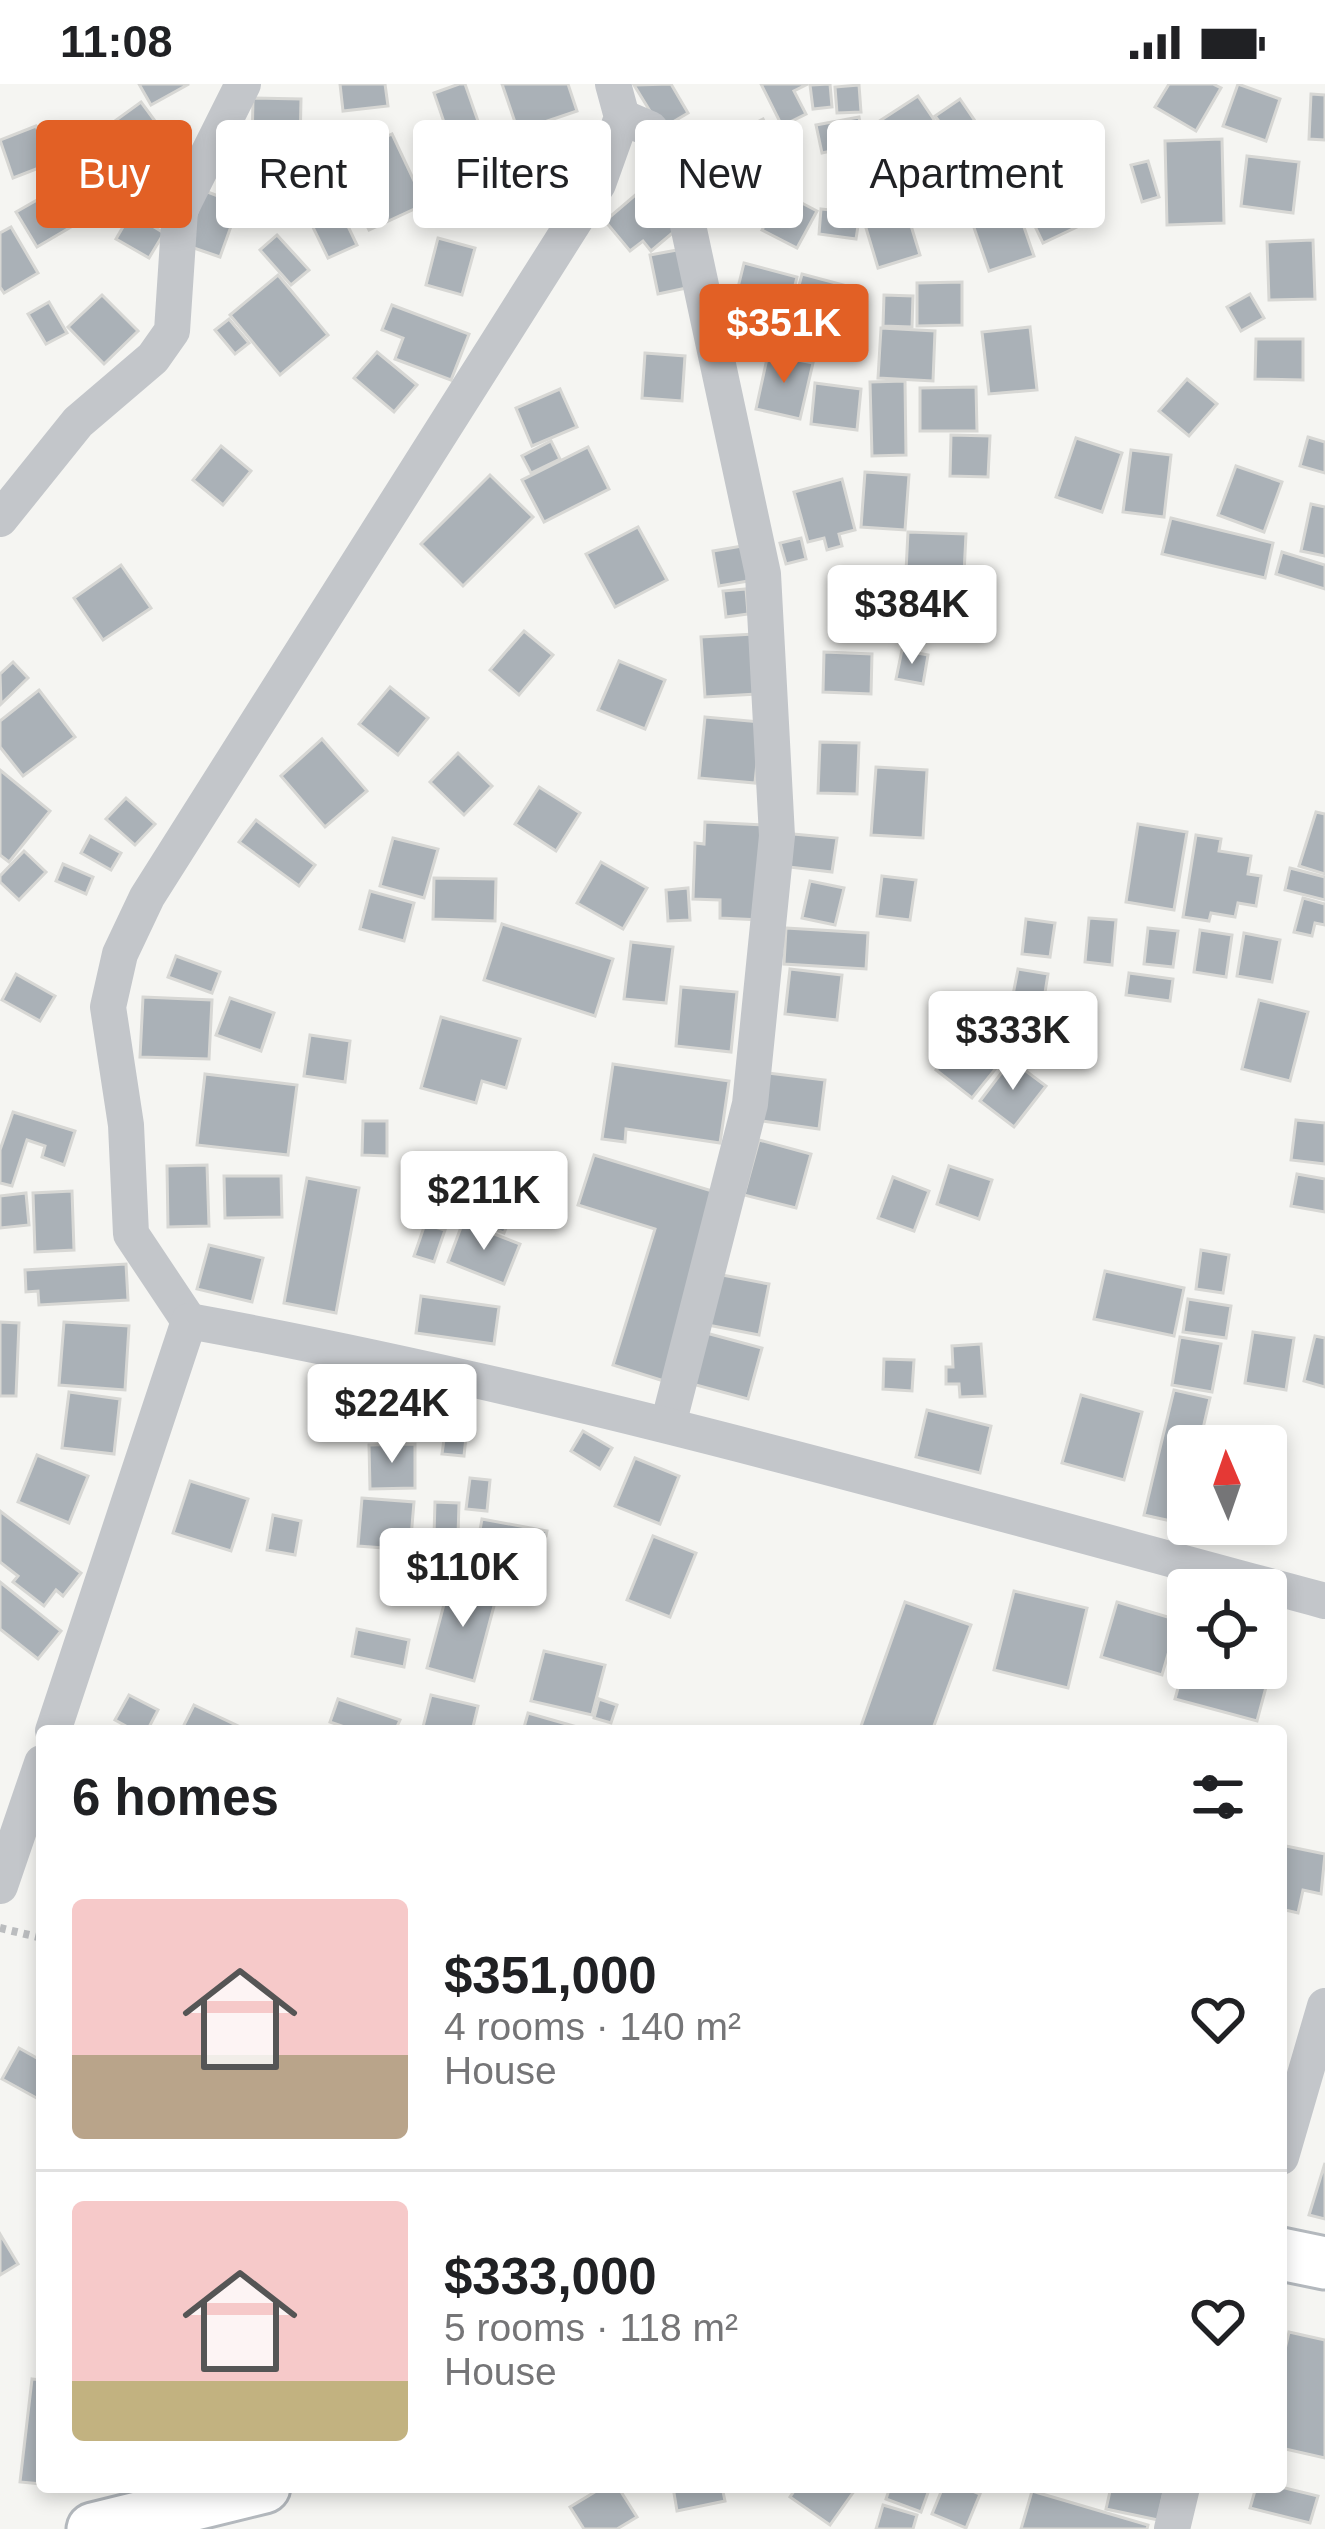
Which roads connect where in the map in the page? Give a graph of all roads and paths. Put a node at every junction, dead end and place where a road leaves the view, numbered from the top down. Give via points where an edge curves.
1 (243, 84) edge
2 (617, 100) edge
3 (0, 519) edge
4 (189, 1321) junction
5 (668, 1425) junction
6 (1325, 1601) edge
7 (55, 1725) edge
8 (36, 1781) edge
9 (0, 1886) edge
10 (0, 1928) edge
11 (36, 1937) edge
12 (1325, 2006) edge
13 (1287, 2136) edge
14 (1287, 2255) edge
15 (1325, 2263) edge
16 (240, 2493) edge
17 (1181, 2493) edge
18 (93, 2529) edge
19 (1172, 2529) edge

1 - 3 street via 180,210 172,331 154,358 78,422
2 - 4 street via 598,184 159,877 120,954 108,1007 126,1125 131,1234
2 - 5 street via 674,160 763,574 777,836 750,1104
4 - 5 street
4 - 7 street
5 - 6 street
8 - 9 street
10 - 11 path
12 - 13 street
14 - 15 street
16 - 18 street
17 - 19 street

